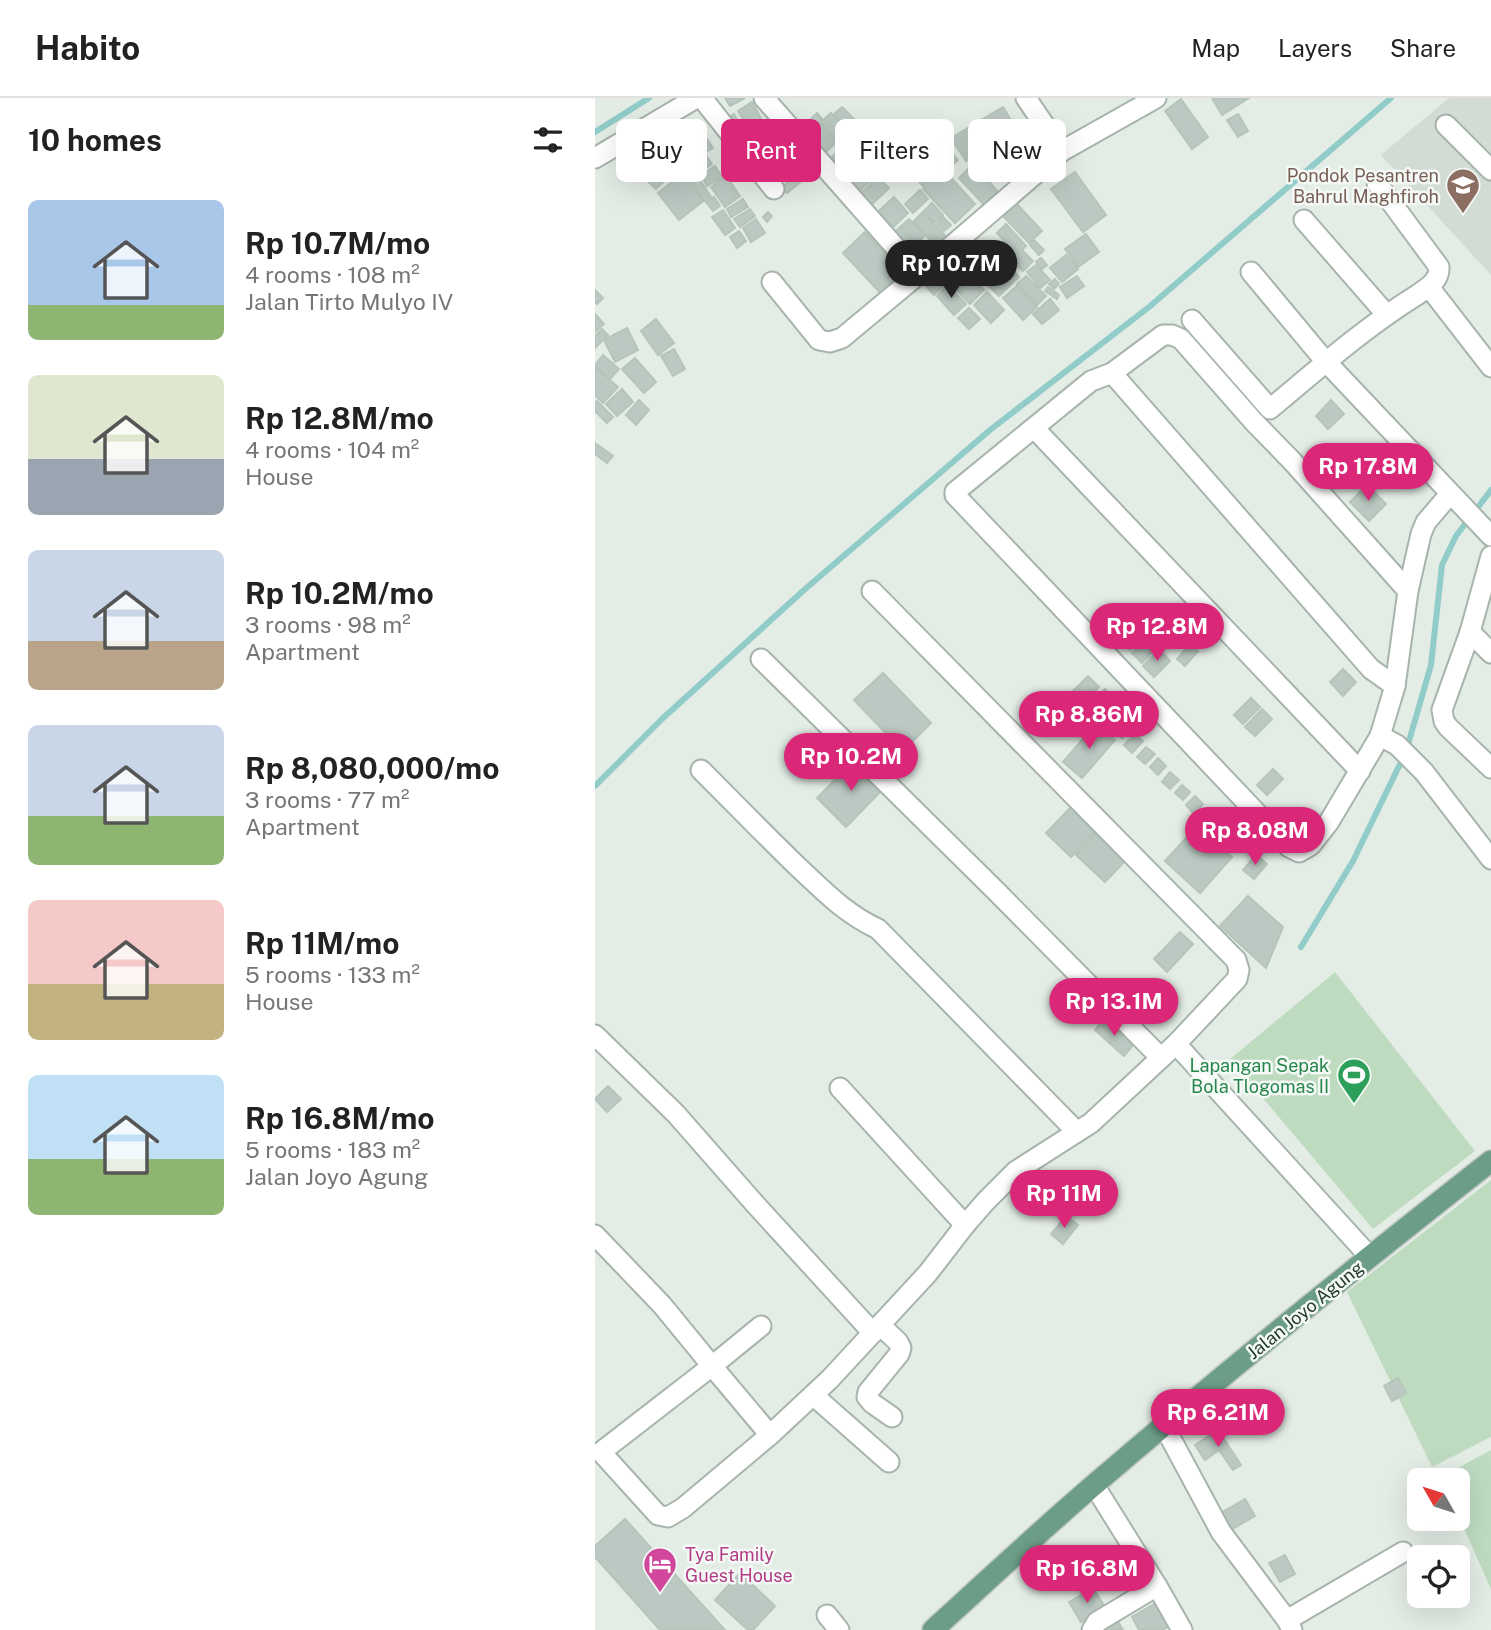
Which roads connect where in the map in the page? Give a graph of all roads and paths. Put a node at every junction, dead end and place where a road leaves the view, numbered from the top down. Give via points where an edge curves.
1 (696, 98) edge
2 (702, 98) edge
3 (764, 98) edge
4 (1026, 98) edge
5 (1156, 98) edge
6 (672, 104) edge
7 (1040, 119) edge
8 (1446, 125) dead end
9 (1066, 149) edge
10 (595, 158) edge
11 (1491, 170) edge
12 (1026, 182) edge
13 (1377, 183) dead end
14 (774, 189) dead end
15 (1304, 220) dead end
16 (1251, 272) dead end
17 (919, 274) junction
18 (772, 282) dead end
19 (1429, 287) junction
20 (1386, 314) junction
21 (1192, 320) dead end
22 (1329, 364) junction
23 (1491, 367) edge
24 (1112, 373) junction
25 (1034, 428) junction
26 (1456, 500) junction
27 (1485, 531) edge
28 (1491, 556) edge
29 (873, 590) dead end
30 (1408, 591) junction
31 (1470, 632) junction
32 (1491, 653) edge
33 (761, 659) dead end
34 (1395, 686) junction
35 (1388, 741) junction
36 (1491, 768) edge
37 (701, 769) dead end
38 (1360, 771) junction
39 (1491, 859) edge
40 (595, 1035) edge
41 (1176, 1044) junction
42 (1161, 1058) junction
43 (840, 1088) dead end
44 (1077, 1132) junction
45 (1491, 1161) edge
46 (965, 1225) junction
47 (595, 1235) edge
48 (1370, 1257) junction
49 (761, 1326) dead end
50 (877, 1329) junction
51 (712, 1366) junction
52 (813, 1395) junction
53 (893, 1417) dead end
54 (1164, 1426) junction
55 (770, 1435) junction
56 (598, 1449) edge
57 (889, 1462) dead end
58 (1094, 1485) junction
59 (1402, 1552) dead end
60 (1157, 1586) junction
61 (1290, 1625) edge
62 (933, 1630) edge
63 (1092, 1630) edge
64 (1182, 1630) edge

1 - 6 street
2 - 14 street
3 - 17 street
4 - 7 street
5 - 9 street
6 - 10 street
8 - 11 street
12 - 17 street
13 - 19 street via 1439,267 1440,274
15 - 20 street
16 - 22 street
17 - 18 street via 842,338 830,342 819,340
19 - 20 street
19 - 23 street
20 - 22 street
21 - 22 street via 1270,409
22 - 26 street
24 - 25 street via 1091,381
24 - 30 street via 1163,335 1181,340
24 - 34 street via 1371,669
25 - 38 street
25 - 38 street via 954,495 1289,847 1299,852 1311,845
26 - 27 street
26 - 30 street via 1426,522
28 - 31 street
29 - 41 street via 1236,960 1237,979
30 - 34 street
31 - 32 street
31 - 36 street via 1442,710 1444,721
33 - 42 street
34 - 35 street
35 - 38 street
35 - 39 street via 1424,772
37 - 44 street via 842,908 878,929
40 - 50 street via 676,1114
41 - 42 street
41 - 48 street
42 - 44 street
43 - 46 street
44 - 46 street via 1016,1171
45 - 48 main road, Jalan Joyo Agung
46 - 50 street
47 - 51 street
48 - 54 main road, Jalan Joyo Agung
49 - 51 street
50 - 52 street
50 - 53 street via 901,1348 867,1397
51 - 55 street
51 - 56 street
52 - 55 street
52 - 57 street
54 - 58 main road, Jalan Joyo Agung
54 - 61 street via 1221,1532
55 - 56 street via 669,1517 658,1515
58 - 60 street
58 - 62 main road, Jalan Joyo Agung
59 - 61 street
60 - 63 street via 1097,1622
60 - 64 street

